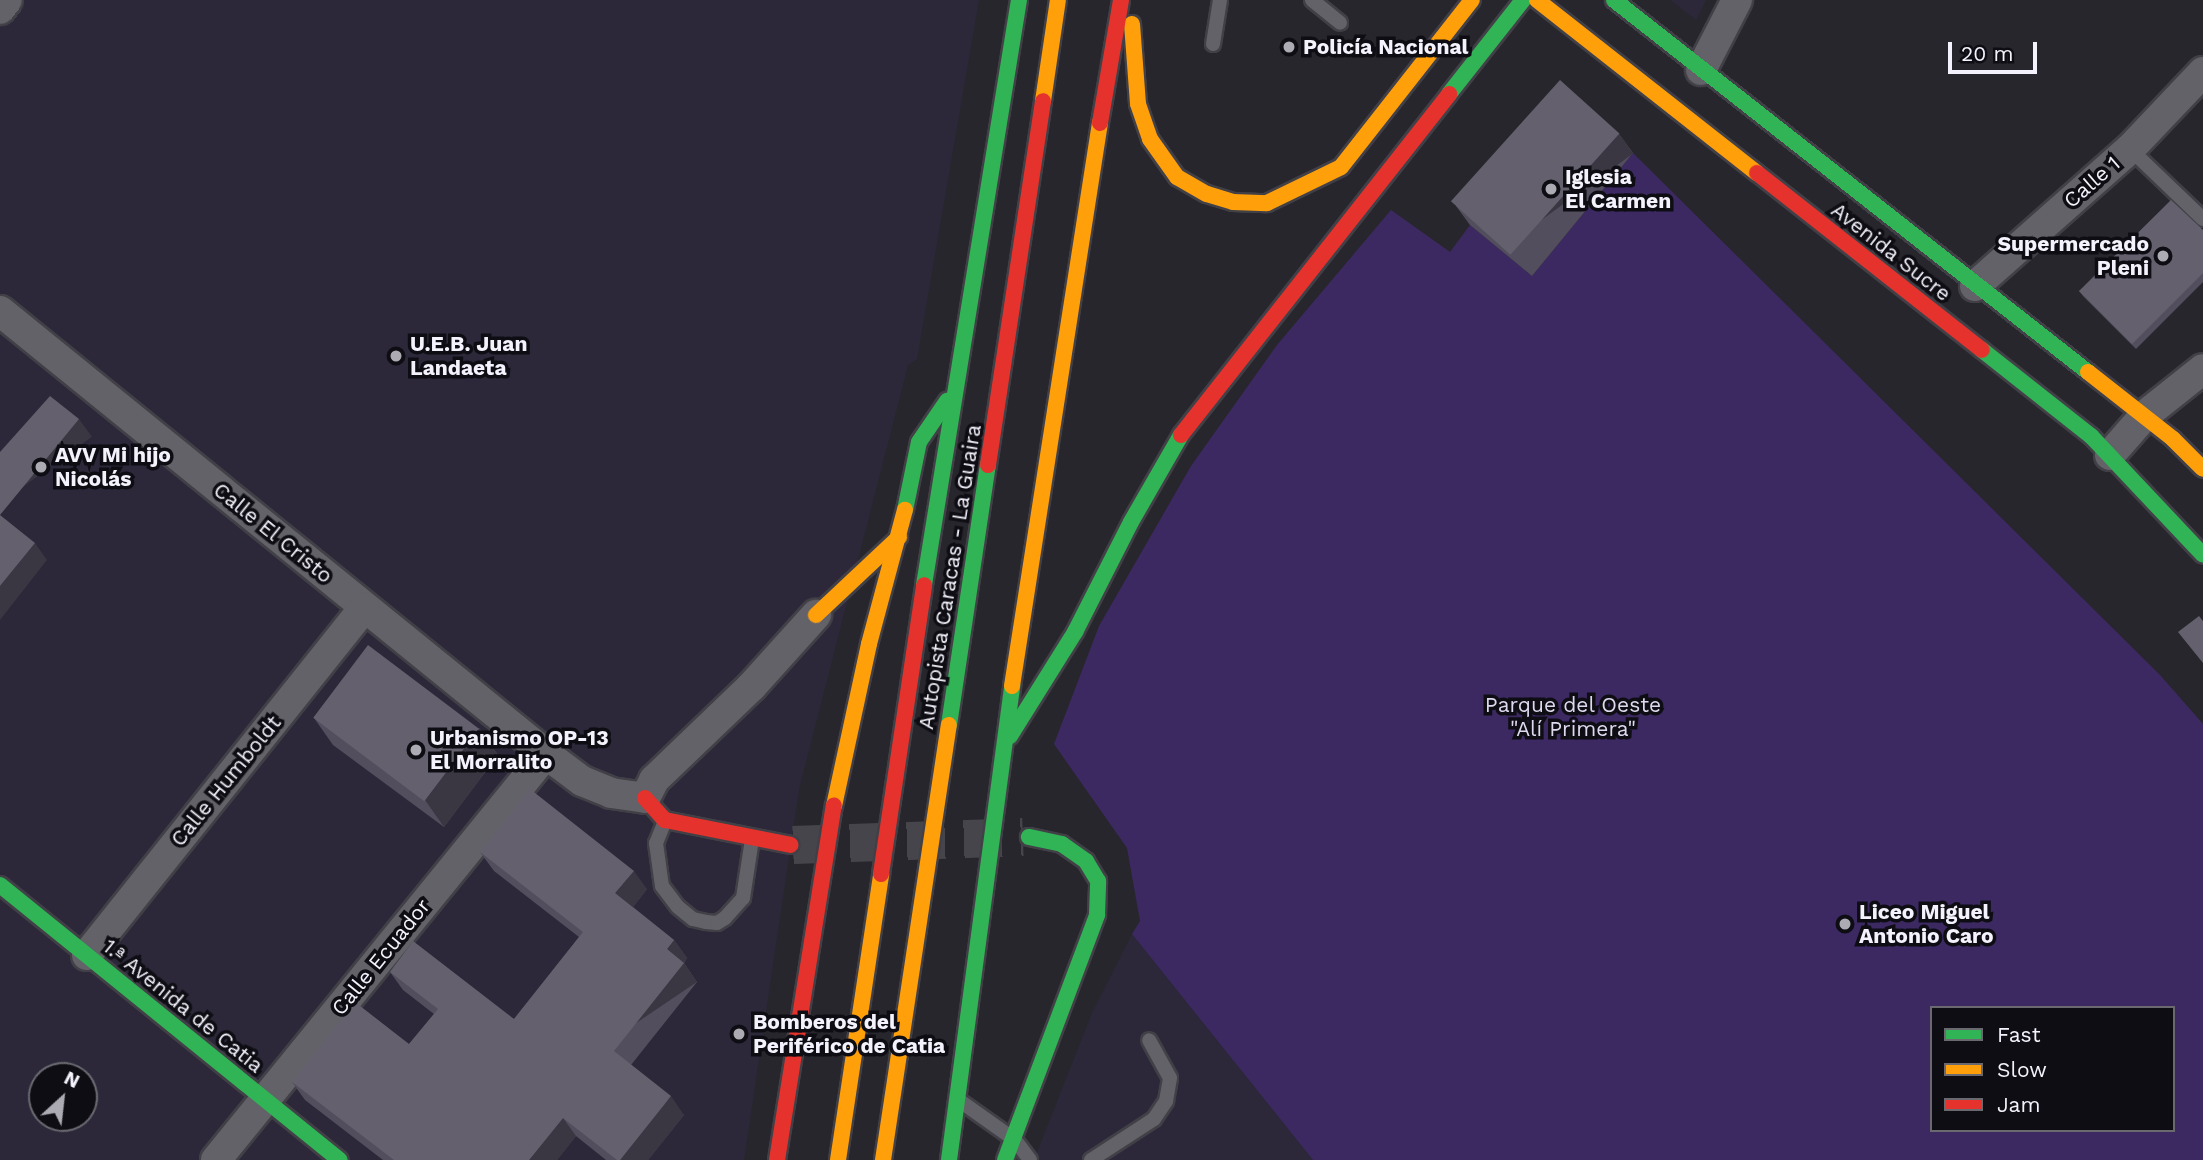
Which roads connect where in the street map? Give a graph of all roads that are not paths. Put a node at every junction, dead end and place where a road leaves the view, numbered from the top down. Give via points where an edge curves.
1 (7, 0) edge
2 (1019, 0) edge
3 (1058, 0) edge
4 (1121, 0) edge
5 (1132, 0) edge
6 (1220, 0) edge
7 (1312, 0) edge
8 (1472, 0) edge
9 (1523, 0) edge
10 (1537, 0) edge
11 (1614, 0) edge
12 (1737, 0) edge
13 (0, 9) edge
14 (1340, 23) dead end
15 (1213, 44) dead end
16 (1701, 70) junction
17 (2203, 72) edge
18 (2130, 149) junction
19 (2203, 219) edge
20 (1975, 286) junction
21 (0, 311) edge
22 (2203, 369) edge
23 (953, 392) junction
24 (2144, 416) junction
25 (2110, 455) junction
26 (2203, 468) edge
27 (899, 537) junction
28 (2203, 555) edge
29 (365, 607) junction
30 (967, 608) junction
31 (826, 616) joint
32 (856, 627) dead end
33 (869, 644) junction
34 (975, 657) dead end
35 (988, 734) dead end
36 (1002, 750) junction
37 (546, 754) junction
38 (997, 787) junction
39 (645, 798) junction
40 (665, 820) junction
41 (1029, 837) tunnel mouth
42 (752, 839) junction
43 (791, 845) tunnel mouth
44 (0, 885) edge
45 (87, 956) junction
46 (1149, 1040) dead end
47 (956, 1098) junction
48 (265, 1100) junction
49 (1015, 1140) junction
50 (216, 1160) edge
51 (339, 1160) edge
52 (777, 1160) edge
53 (838, 1160) edge
54 (883, 1160) edge
55 (949, 1160) edge
56 (1005, 1160) edge
57 (1030, 1160) edge
58 (1091, 1160) edge

1 - 13 street
2 - 23 main road, Autopista Caracas - La Guaira
3 - 30 main road, Autopista Caracas - La Guaira
4 - 36 main road
5 - 8 main road via 1138,104 1150,139 1177,177 1207,194 1267,203 1340,167
6 - 15 lane
7 - 14 lane
9 - 36 main road via 1186,427 1075,632
10 - 25 main road, Avenida Sucre via 2032,388
11 - 16 main road, Avenida Sucre
12 - 16 street
16 - 20 main road, Avenida Sucre
17 - 18 street, Calle 1
18 - 19 lane
18 - 20 street, Calle 1
20 - 24 main road, Avenida Sucre
21 - 29 street, Calle El Cristo
22 - 24 street
23 - 27 main road, Autopista Caracas - La Guaira via 919,442
23 - 53 main road, Autopista Caracas - La Guaira
24 - 25 street
24 - 26 main road, Avenida Sucre
25 - 28 main road, Avenida Sucre
27 - 31 main road
27 - 33 main road, Autopista Caracas - La Guaira
29 - 37 street, Calle El Cristo
29 - 45 street, Calle Humboldt
30 - 34 main road
30 - 54 main road, Autopista Caracas - La Guaira
31 - 39 street via 654,779
32 - 33 main road
33 - 52 main road, Autopista Caracas - La Guaira via 828,834
35 - 38 main road
36 - 38 main road
37 - 39 street, Calle El Cristo via 582,781 611,793
37 - 48 street, Calle Ecuador
38 - 47 main road
39 - 40 main road
40 - 42 main road
40 - 42 lane via 656,843 662,886 678,907 706,922 725,918 743,898
41 - 49 main road via 1062,844 1086,860 1098,881 1097,915
42 - 43 main road
44 - 45 main road, 1.ª Avenida de Catia
45 - 48 main road, 1.ª Avenida de Catia
46 - 58 lane via 1170,1078 1166,1101 1154,1119
47 - 49 lane
47 - 55 main road
48 - 50 street, Calle Ecuador
48 - 51 main road, 1.ª Avenida de Catia
49 - 56 main road
49 - 57 lane

